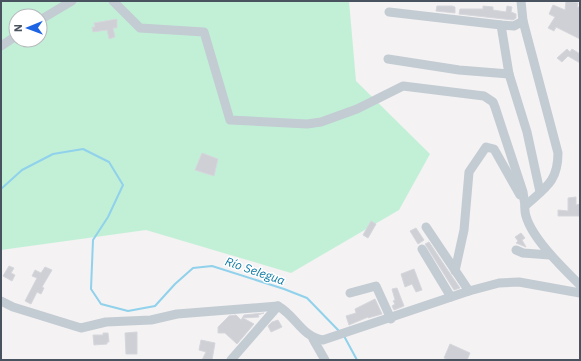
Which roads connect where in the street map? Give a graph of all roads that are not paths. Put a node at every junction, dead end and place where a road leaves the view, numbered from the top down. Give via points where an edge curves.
1 (72, 1) edge
2 (113, 1) edge
3 (521, 1) edge
4 (389, 12) dead end
5 (48, 15) edge
6 (523, 21) junction
7 (501, 25) junction
8 (388, 59) dead end
9 (509, 74) junction
10 (540, 192) junction
11 (524, 204) junction
12 (426, 227) dead end
13 (422, 249) dead end
14 (516, 250) dead end
15 (550, 255) junction
16 (455, 271) junction
17 (580, 285) edge
18 (468, 291) junction
19 (350, 293) dead end
20 (580, 293) edge
21 (451, 297) junction
22 (1, 301) edge
23 (278, 306) junction
24 (391, 319) junction
25 (314, 339) junction
26 (231, 360) edge
27 (325, 360) edge

1 - 5 street
2 - 11 street via 140,28 204,32 230,120 307,124 321,122 357,109 403,86 484,96 493,102 495,107 524,192
3 - 6 street
4 - 7 street
6 - 7 street via 514,26
6 - 10 street via 558,153 553,180
7 - 9 street
8 - 9 street via 459,70
9 - 10 street via 527,132
10 - 11 street
11 - 15 street via 524,215
11 - 16 street via 494,149 486,147 468,172 464,230
12 - 16 street
13 - 21 street
14 - 15 street
15 - 17 street
16 - 18 street
18 - 20 street via 499,283 519,282
18 - 21 street
19 - 24 street via 376,286
21 - 24 street
22 - 23 street via 81,328 106,322 151,320 177,314
23 - 25 street
23 - 26 street
24 - 25 street via 323,340
25 - 27 street

